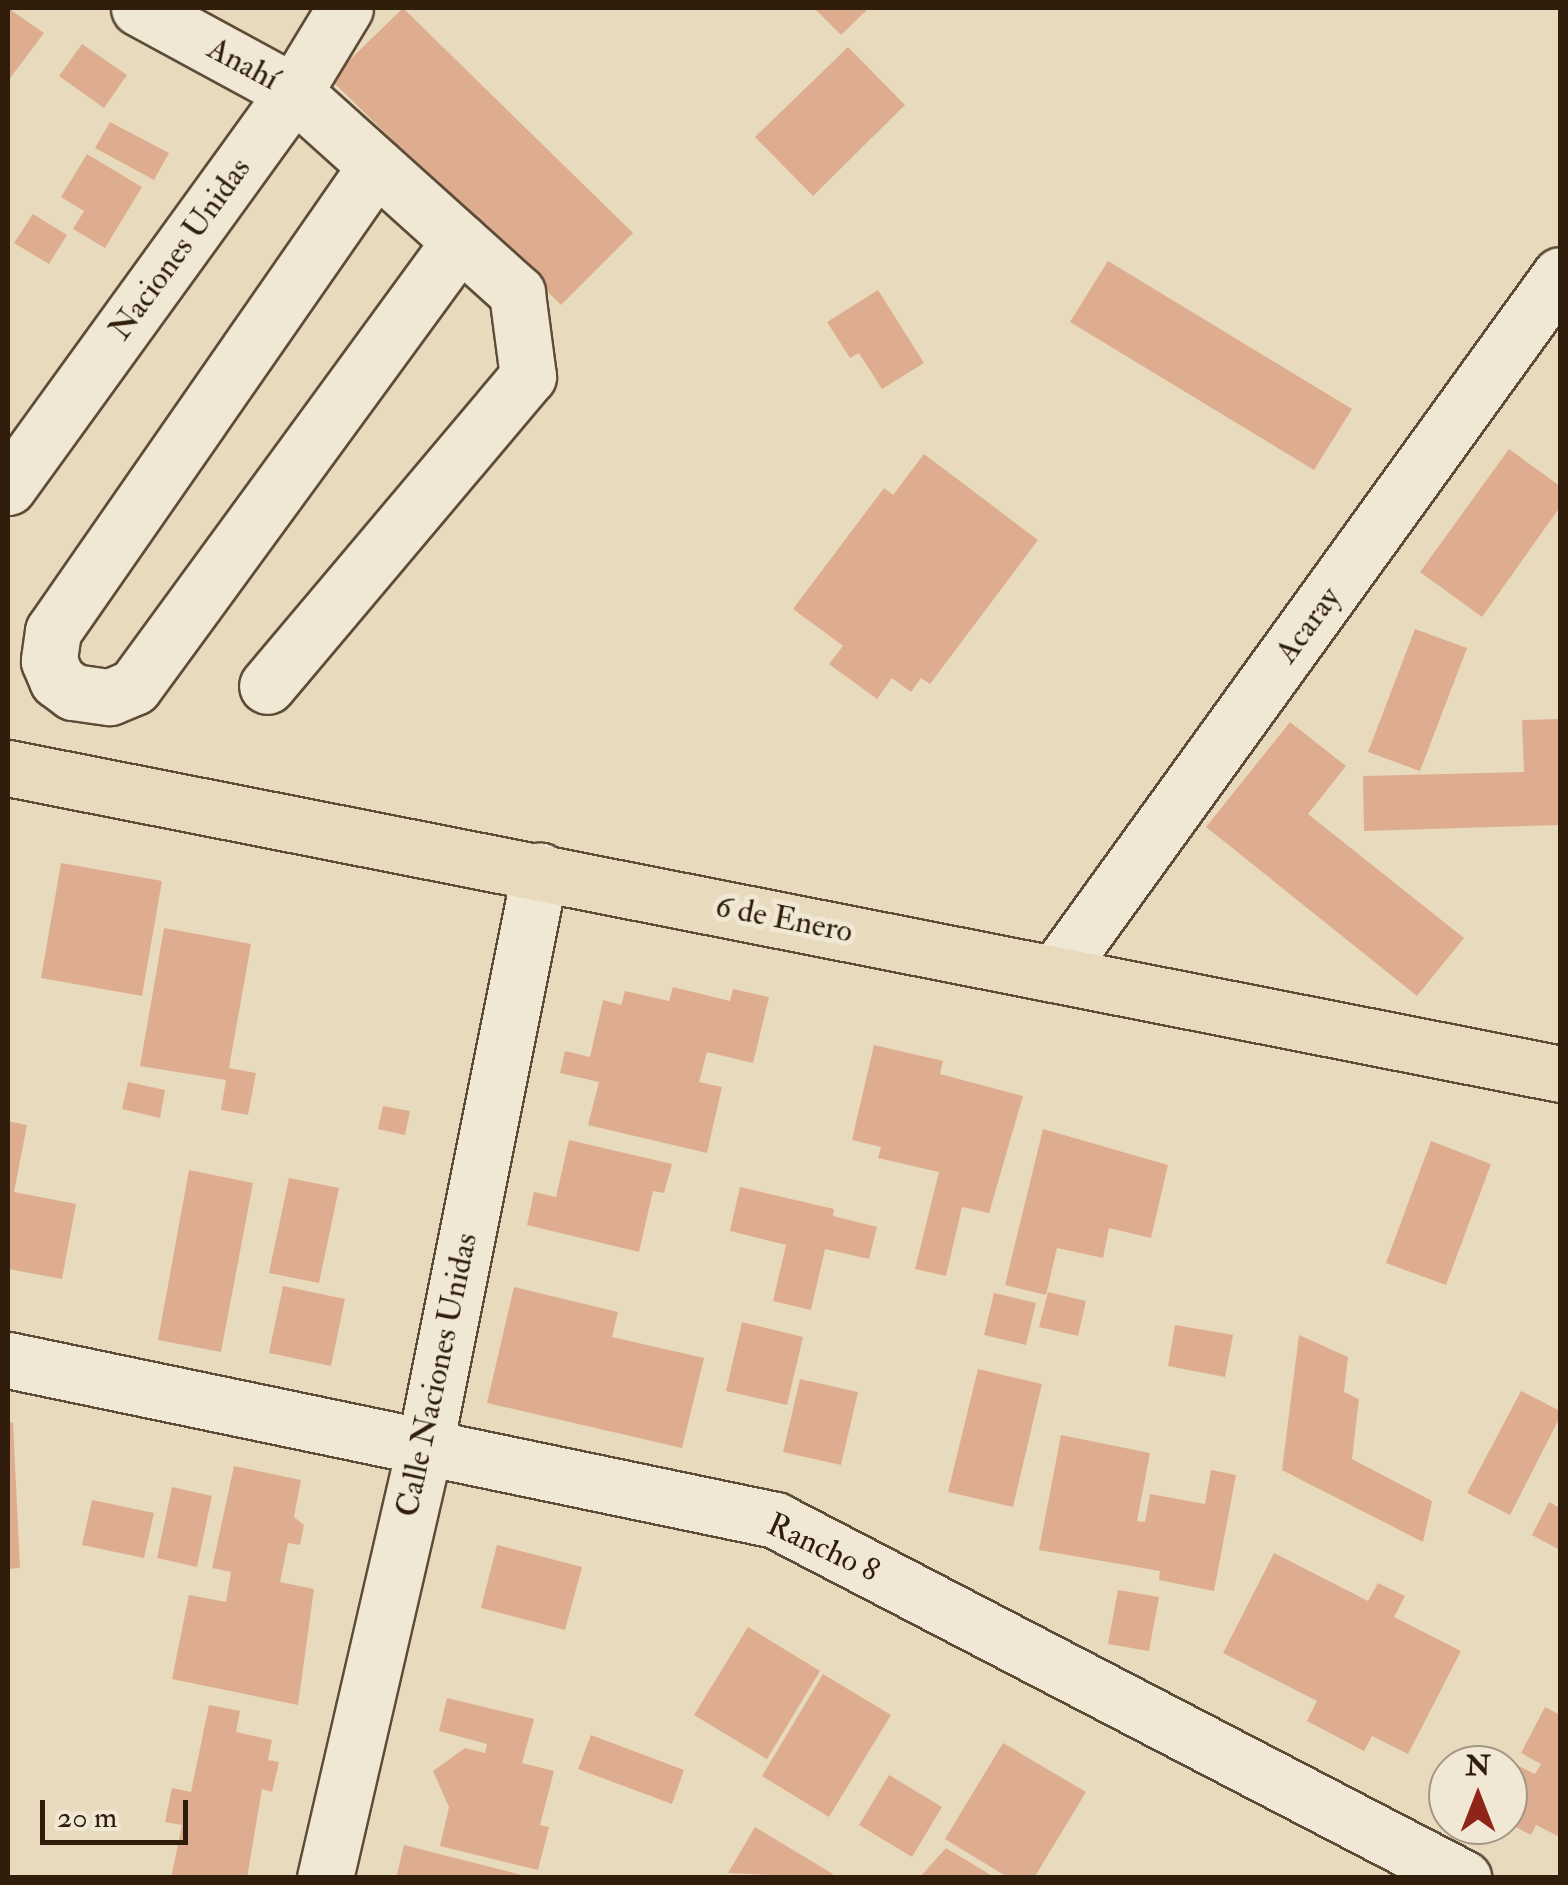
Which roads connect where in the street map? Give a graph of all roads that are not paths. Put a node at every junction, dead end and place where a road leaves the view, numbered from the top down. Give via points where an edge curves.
1 (139, 8) edge
2 (345, 8) edge
3 (294, 92) junction
4 (376, 166) junction
5 (460, 241) junction
6 (1560, 275) edge
7 (8, 486) edge
8 (267, 686) dead end
9 (8, 768) edge
10 (540, 870) junction
11 (1056, 974) junction
12 (1560, 1074) edge
13 (8, 1360) edge
14 (424, 1450) junction
15 (325, 1878) edge
16 (1463, 1878) edge

1 - 3 street, Anahí
2 - 3 street, Naciones Unidas
3 - 4 street, Anahí
3 - 7 street, Naciones Unidas
4 - 5 street, Anahí
4 - 5 street via 53,632 49,662 57,680 72,692 110,697 134,688
5 - 8 street, Anahí via 518,293 528,376
6 - 11 street, Acaray
9 - 10 main road, 6 de Enero
10 - 11 main road, 6 de Enero
10 - 14 street, Calle Naciones Unidas
11 - 12 main road, 6 de Enero
13 - 14 street, Rancho 8
14 - 15 street, Calle Naciones Unidas
14 - 16 street, Rancho 8 via 774,1520

